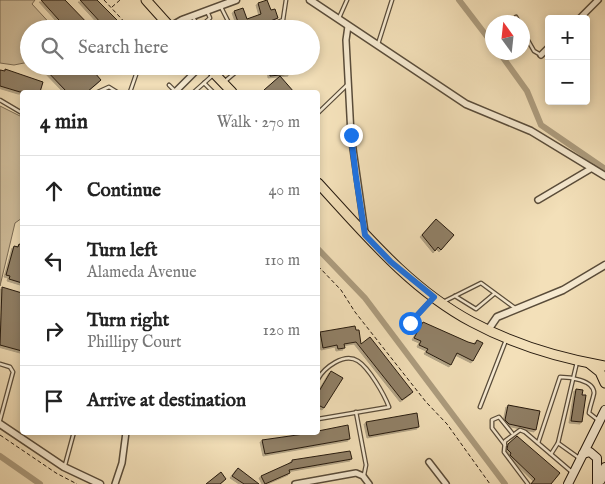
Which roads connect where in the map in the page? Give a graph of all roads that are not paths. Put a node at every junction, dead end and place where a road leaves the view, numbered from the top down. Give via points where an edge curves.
1 (146, 0) edge
2 (286, 0) edge
3 (310, 0) edge
4 (346, 0) edge
5 (392, 0) edge
6 (598, 0) edge
7 (233, 1) edge
8 (318, 2) edge
9 (220, 6) junction
10 (206, 10) junction
11 (582, 15) edge
12 (193, 16) junction
13 (338, 19) junction
14 (163, 20) edge
15 (185, 20) edge
16 (195, 20) edge
17 (208, 20) edge
18 (227, 20) edge
19 (283, 20) edge
20 (348, 26) junction
21 (530, 44) edge
22 (377, 45) junction
23 (545, 51) edge
24 (541, 55) joint
25 (136, 75) edge
26 (192, 75) edge
27 (213, 75) edge
28 (215, 75) edge
29 (232, 75) edge
30 (204, 83) junction
31 (223, 83) junction
32 (169, 84) dead end
33 (348, 84) junction
34 (102, 90) edge
35 (114, 90) edge
36 (131, 90) edge
37 (174, 90) edge
38 (178, 90) edge
39 (196, 90) edge
40 (211, 90) edge
41 (230, 90) edge
42 (0, 100) edge
43 (20, 112) edge
44 (320, 112) edge
45 (592, 168) junction
46 (605, 176) edge
47 (320, 185) edge
48 (538, 200) dead end
49 (365, 235) junction
50 (605, 265) edge
51 (495, 294) junction
52 (455, 296) junction
53 (434, 297) junction
54 (442, 303) junction
55 (515, 309) junction
56 (410, 323) dead end
57 (488, 330) junction
58 (507, 338) junction
59 (577, 361) junction
60 (0, 364) edge
61 (590, 364) junction
62 (605, 366) edge
63 (320, 375) edge
64 (573, 379) junction
65 (605, 383) edge
66 (480, 407) dead end
67 (605, 410) edge
68 (356, 412) junction
69 (320, 419) edge
70 (0, 420) edge
71 (600, 421) junction
72 (0, 424) edge
73 (512, 433) junction
74 (73, 435) edge
75 (126, 435) edge
76 (538, 443) junction
77 (558, 443) junction
78 (504, 445) junction
79 (551, 454) junction
80 (581, 457) junction
81 (429, 462) dead end
82 (64, 467) junction
83 (605, 467) edge
84 (573, 473) junction
85 (364, 476) junction
86 (100, 484) edge
87 (115, 484) edge
88 (295, 484) edge
89 (369, 484) edge
90 (446, 484) edge
91 (528, 484) edge
92 (568, 484) edge
93 (599, 484) edge

1 - 14 main road
2 - 19 lane
3 - 8 street
4 - 13 lane
5 - 22 lane
6 - 11 street
7 - 9 street
8 - 13 street
9 - 10 street
9 - 18 lane
10 - 12 street
10 - 17 lane
12 - 15 street
12 - 16 lane
13 - 20 street
20 - 22 street
20 - 33 street
21 - 24 lane
22 - 45 street via 466,104 531,130
23 - 24 street
25 - 36 lane
26 - 38 street
27 - 30 lane
28 - 31 main road
29 - 31 lane
30 - 39 lane
30 - 40 lane
31 - 41 main road
32 - 37 lane
33 - 44 lane
33 - 49 street
34 - 35 lane via 109,87
42 - 43 lane
45 - 46 street
45 - 48 street
47 - 49 main road
49 - 53 main road via 391,262
50 - 55 street via 563,290
51 - 52 lane via 481,283
51 - 52 lane via 476,309
51 - 55 lane
52 - 54 lane
53 - 54 main road
53 - 56 lane
54 - 57 main road
55 - 57 street via 497,317
57 - 58 main road
58 - 59 main road
58 - 66 lane
59 - 61 main road
59 - 64 lane
60 - 70 lane via 10,367 13,372
61 - 62 main road
61 - 65 main road via 600,372
63 - 68 lane via 333,363 358,361 383,392 389,407
64 - 71 lane via 587,382 592,387 594,392 589,413
64 - 76 lane via 563,377 557,380
64 - 77 lane
67 - 71 main road
68 - 69 lane
68 - 85 lane via 366,465
71 - 80 main road
72 - 82 street
73 - 76 lane via 520,430
73 - 78 lane
73 - 78 lane via 499,417 492,420 492,428
74 - 82 lane
75 - 87 street
76 - 79 lane
77 - 79 lane
77 - 80 lane
78 - 91 lane via 504,452
79 - 84 lane
80 - 84 main road
80 - 93 main road via 590,452 597,458
81 - 90 street
82 - 86 street
83 - 93 main road
84 - 92 main road
85 - 88 street via 351,473
85 - 89 street

